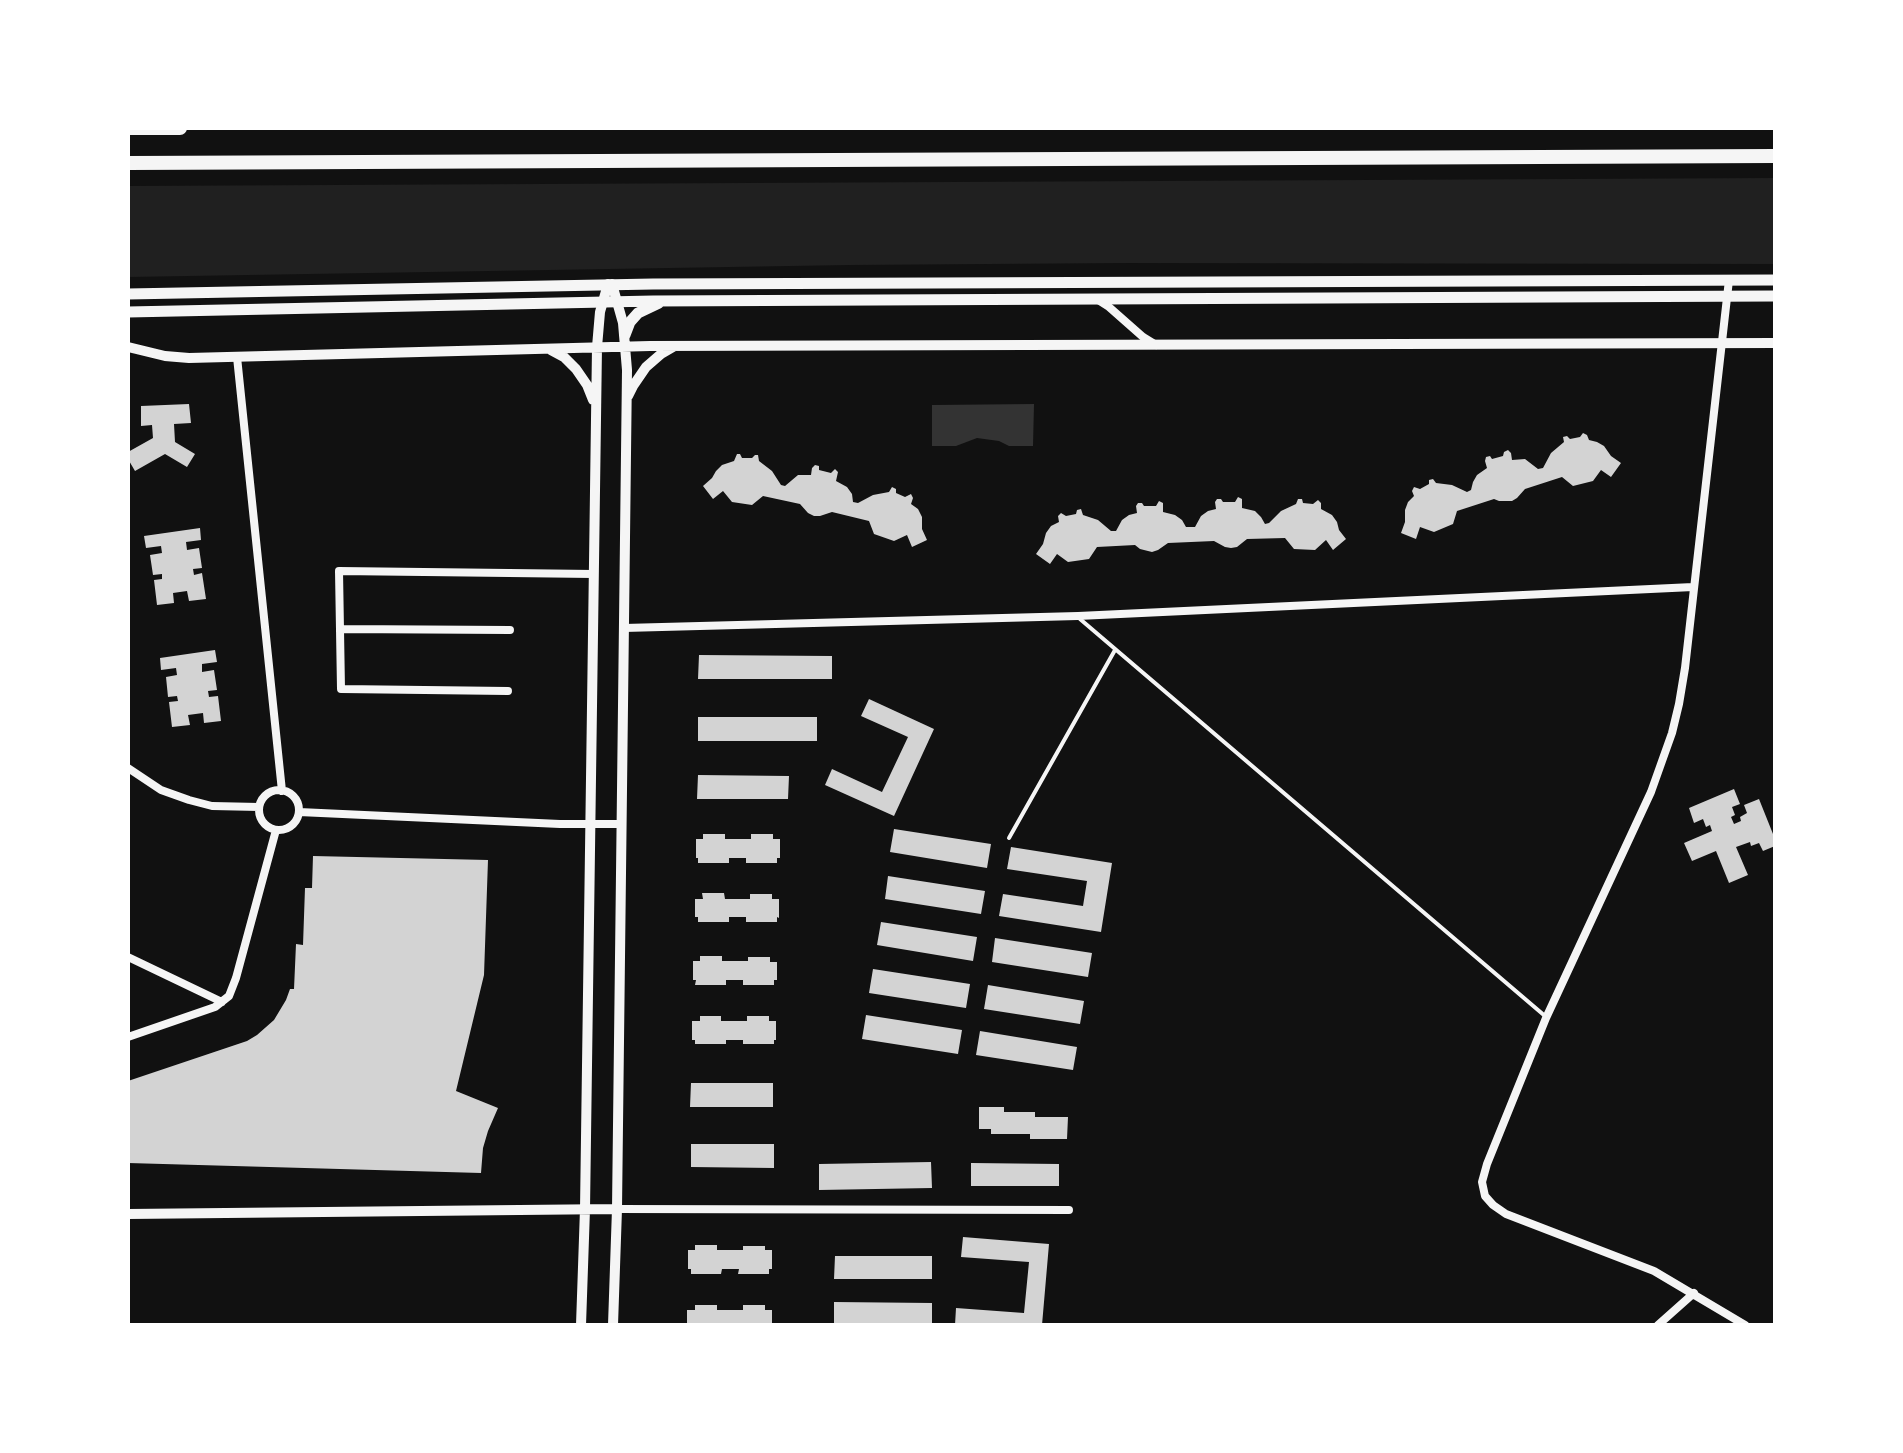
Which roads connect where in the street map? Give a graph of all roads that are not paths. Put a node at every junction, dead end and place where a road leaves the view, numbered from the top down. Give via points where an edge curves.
1 (128, 128) edge
2 (180, 128) edge
3 (1775, 156) edge
4 (128, 163) edge
5 (1729, 280) junction
6 (1775, 280) edge
7 (610, 284) junction
8 (128, 294) edge
9 (1727, 296) junction
10 (1775, 296) edge
11 (1097, 299) junction
12 (664, 301) junction
13 (602, 302) junction
14 (618, 302) junction
15 (128, 312) edge
16 (625, 341) junction
17 (1721, 343) junction
18 (1775, 343) edge
19 (1156, 345) junction
20 (677, 346) junction
21 (128, 347) edge
22 (597, 347) junction
23 (545, 349) junction
24 (237, 357) junction
25 (627, 402) junction
26 (596, 413) junction
27 (594, 574) junction
28 (1693, 587) junction
29 (1078, 616) junction
30 (624, 628) junction
31 (340, 629) junction
32 (510, 630) dead end
33 (1115, 650) junction
34 (508, 691) dead end
35 (128, 768) edge
36 (282, 791) junction
37 (259, 807) junction
38 (299, 812) junction
39 (590, 824) junction
40 (622, 824) junction
41 (276, 830) junction
42 (1009, 838) dead end
43 (128, 957) edge
44 (222, 1002) junction
45 (1546, 1018) junction
46 (128, 1037) edge
47 (585, 1209) junction
48 (617, 1209) junction
49 (1069, 1210) dead end
50 (128, 1214) edge
51 (1694, 1293) junction
52 (581, 1325) edge
53 (613, 1325) edge
54 (1658, 1325) edge
55 (1745, 1325) edge

1 - 2 highway
3 - 4 highway
5 - 6 main road
5 - 7 main road
5 - 9 street
7 - 8 main road
7 - 13 street
7 - 14 street
9 - 10 main road
9 - 11 main road
9 - 17 street
11 - 12 main road
11 - 19 street
12 - 14 main road
12 - 16 main road via 638,313
13 - 14 main road
13 - 15 main road
13 - 22 street
14 - 16 street
16 - 20 street
16 - 22 street
16 - 25 street
17 - 18 street
17 - 19 street
17 - 28 street
19 - 20 street
20 - 25 street via 646,367
21 - 24 street via 176,357
22 - 23 street
22 - 26 street
23 - 24 street
23 - 26 street via 559,353 576,369
24 - 36 street
25 - 30 street
26 - 27 street
27 - 31 street via 339,571
27 - 39 street
28 - 29 street
28 - 45 street via 1679,704 1662,764
29 - 30 street
29 - 33 lane
30 - 40 street
31 - 32 street
31 - 34 street via 341,689
33 - 42 lane
33 - 45 lane
35 - 37 street via 161,790 189,800
36 - 37 street via 265,796
36 - 38 street via 293,796
37 - 41 street via 261,820
38 - 39 street
38 - 41 street via 294,824
39 - 40 street
39 - 47 street
40 - 48 street
41 - 44 street via 236,978
43 - 44 street
44 - 46 street
45 - 51 street via 1487,1164 1485,1196 1506,1214 1654,1271
47 - 48 street
47 - 50 street
47 - 52 street
48 - 49 street
48 - 53 street
51 - 54 street
51 - 55 street

